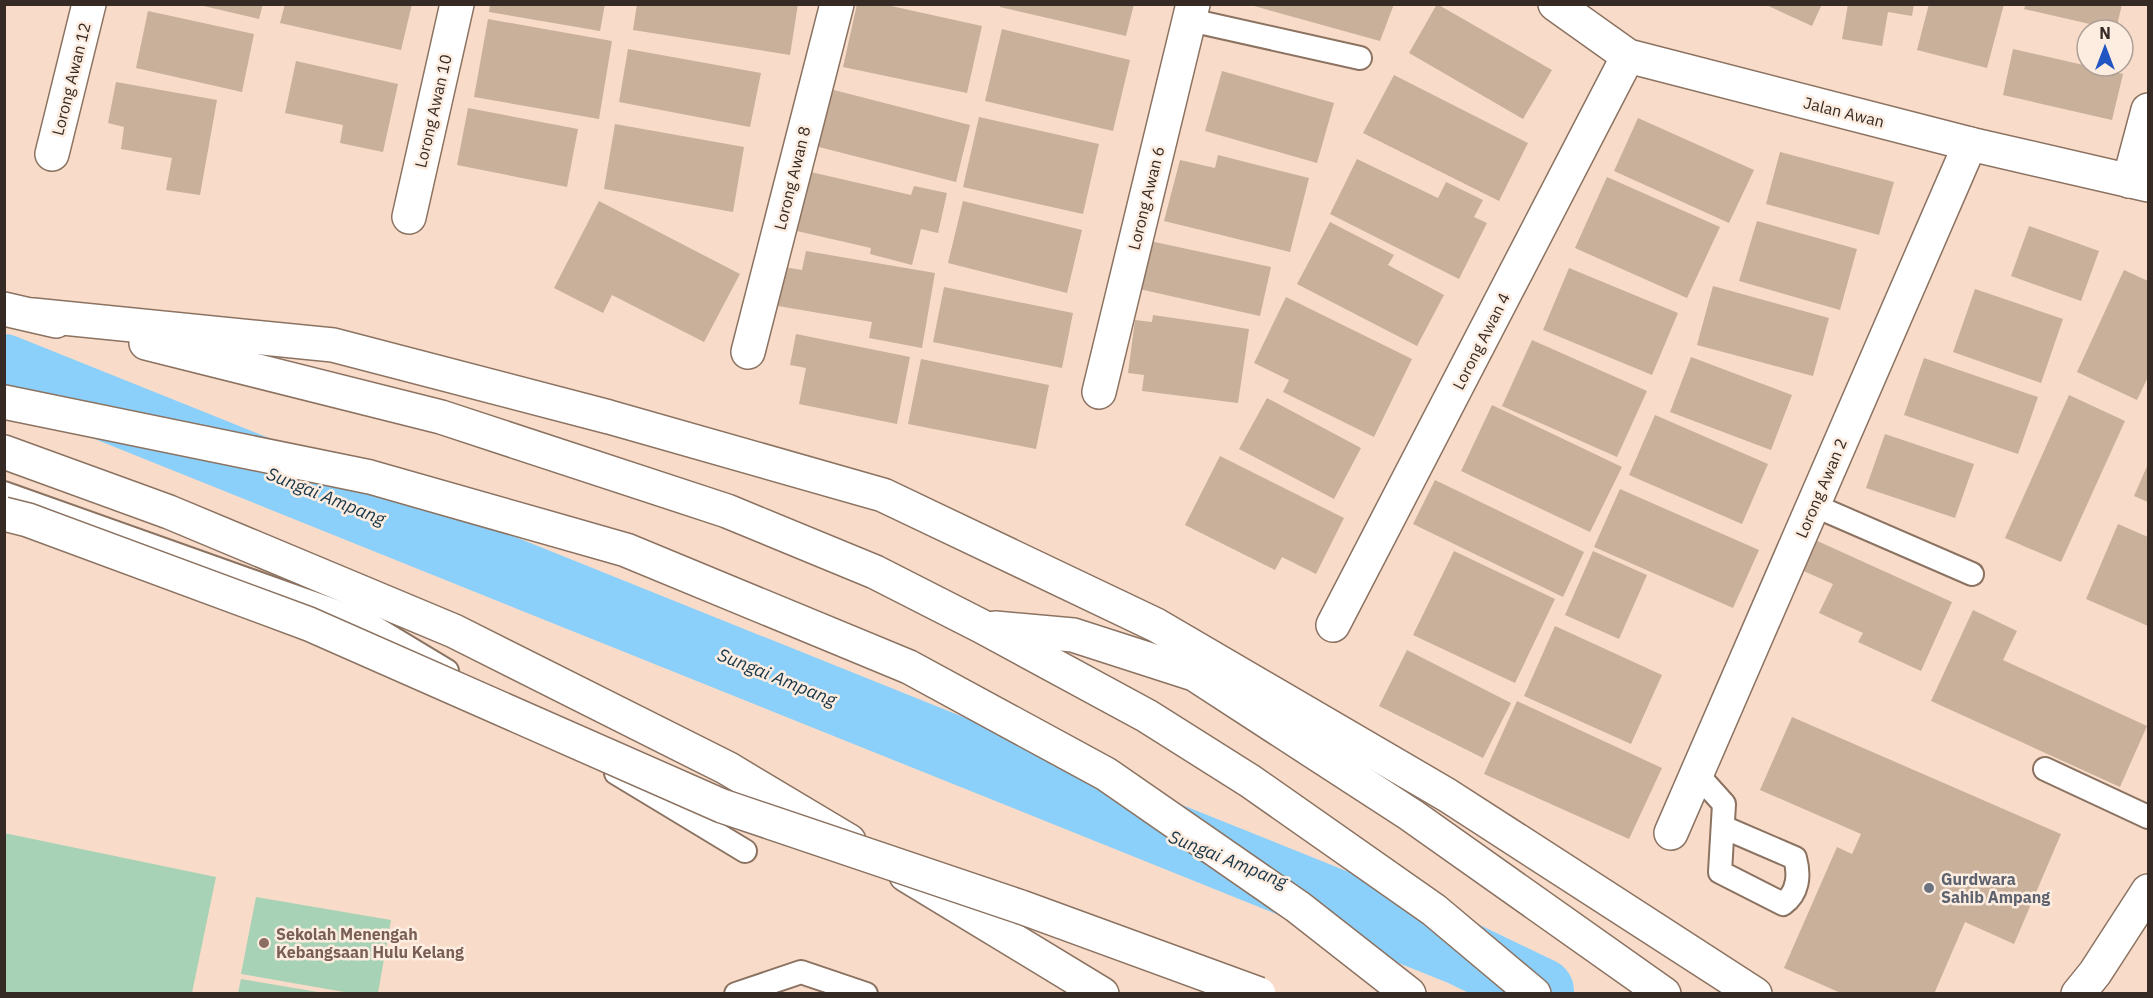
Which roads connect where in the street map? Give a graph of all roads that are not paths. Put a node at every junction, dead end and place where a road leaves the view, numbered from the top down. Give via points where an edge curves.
1 (89, 4) edge
2 (457, 4) edge
3 (837, 4) edge
4 (1555, 4) edge
5 (1192, 12) edge
6 (1628, 56) junction
7 (1360, 58) dead end
8 (2148, 110) edge
9 (1970, 144) junction
10 (52, 154) dead end
11 (2139, 183) edge
12 (409, 217) dead end
13 (19, 312) edge
14 (748, 352) dead end
15 (1099, 392) dead end
16 (4, 402) edge
17 (4, 452) edge
18 (4, 493) edge
19 (1813, 505) junction
20 (4, 514) edge
21 (1972, 574) dead end
22 (1333, 625) dead end
23 (981, 626) junction
24 (2045, 769) dead end
25 (1697, 774) junction
26 (2148, 817) edge
27 (1723, 826) dead end
28 (1671, 833) dead end
29 (745, 851) dead end
30 (2148, 891) edge
31 (1298, 907) junction
32 (2148, 927) edge
33 (2130, 953) junction
34 (736, 993) edge
35 (866, 993) edge
36 (1102, 993) edge
37 (1259, 993) edge
38 (1374, 993) edge
39 (1409, 993) edge
40 (1534, 993) edge
41 (1664, 993) edge
42 (1755, 993) edge
43 (2078, 993) edge
44 (2098, 993) edge
45 (2108, 993) edge

1 - 10 main road, Lorong Awan 12
2 - 12 main road, Lorong Awan 10
3 - 14 main road, Lorong Awan 8
4 - 6 main road, Jalan Awan
5 - 7 lane
5 - 15 main road, Lorong Awan 6
6 - 9 main road, Jalan Awan
6 - 22 main road, Lorong Awan 4
8 - 11 main road
9 - 11 main road, Jalan Awan
9 - 19 main road, Lorong Awan 2
13 - 23 main road via 441,417 727,511 875,572
13 - 42 main road via 333,345 609,417 883,495 1156,624 1447,795
16 - 31 main road via 370,477 626,550 909,668 1106,774
17 - 36 main road via 169,512 454,631 727,768
18 - 29 lane via 364,621
19 - 21 lane
19 - 25 main road, Lorong Awan 2
20 - 37 main road, bridge via 28,519 309,624 722,806
23 - 40 main road via 1147,716 1250,781 1434,910
23 - 41 main road via 1073,635 1194,674 1411,815
24 - 26 lane
25 - 27 lane via 1724,804
25 - 28 main road, Lorong Awan 2
30 - 43 main road via 2096,973
31 - 38 main road
31 - 39 main road
32 - 33 main road
33 - 44 main road
33 - 45 main road
34 - 35 lane via 801,972

